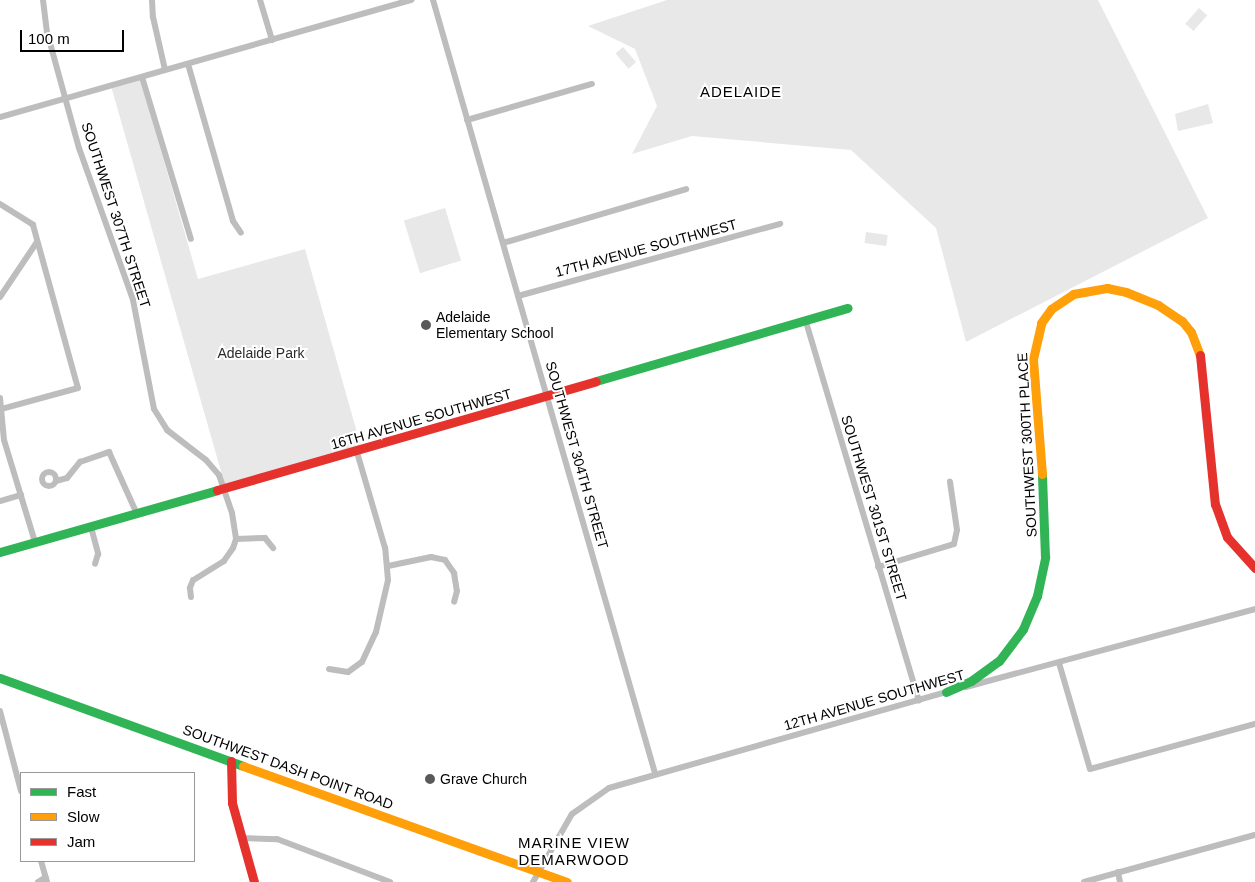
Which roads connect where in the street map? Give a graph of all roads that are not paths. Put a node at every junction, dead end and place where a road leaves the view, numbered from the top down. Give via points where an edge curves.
1 (44, 0) edge
2 (152, 0) edge
3 (260, 0) edge
4 (412, 0) edge
5 (433, 0) edge
6 (272, 40) junction
7 (188, 64) junction
8 (165, 70) junction
9 (142, 77) junction
10 (592, 84) dead end
11 (66, 98) junction
12 (0, 117) edge
13 (467, 120) junction
14 (686, 189) dead end
15 (0, 204) edge
16 (780, 224) dead end
17 (241, 233) dead end
18 (191, 239) dead end
19 (37, 242) junction
20 (503, 243) junction
21 (518, 296) junction
22 (0, 297) edge
23 (848, 308) dead end
24 (806, 322) junction
25 (547, 397) junction
26 (0, 398) edge
27 (2, 409) junction
28 (2, 439) edge
29 (358, 452) junction
30 (56, 481) dead end
31 (950, 482) dead end
32 (226, 489) junction
33 (21, 495) junction
34 (0, 501) edge
35 (137, 514) junction
36 (91, 527) junction
37 (236, 539) junction
38 (35, 542) junction
39 (273, 548) dead end
40 (0, 552) edge
41 (95, 564) dead end
42 (388, 566) junction
43 (878, 567) junction
44 (1255, 568) edge
45 (191, 597) dead end
46 (454, 602) dead end
47 (1255, 609) edge
48 (1059, 663) junction
49 (329, 669) dead end
50 (0, 678) edge
51 (946, 692) junction
52 (919, 700) junction
53 (0, 710) edge
54 (1255, 724) edge
55 (231, 761) junction
56 (655, 773) junction
57 (20, 787) edge
58 (1255, 835) edge
59 (241, 838) junction
60 (41, 862) edge
61 (537, 871) junction
62 (1118, 872) junction
63 (46, 879) edge
64 (38, 882) edge
65 (254, 882) edge
66 (390, 882) edge
67 (533, 882) edge
68 (567, 882) edge
69 (1084, 882) edge
70 (1120, 882) edge

1 - 11 street, SOUTHWEST 307TH STREET via 46,32
2 - 8 street
3 - 6 street
4 - 6 street
5 - 13 street, SOUTHWEST 304TH STREET
6 - 7 street
7 - 8 street
7 - 17 street via 233,221
8 - 9 street
9 - 11 street
9 - 18 street
10 - 13 street
11 - 12 street
11 - 32 street, SOUTHWEST 307TH STREET via 86,168 133,300 154,409 167,430 212,467
13 - 20 street, SOUTHWEST 304TH STREET
14 - 20 street
15 - 19 street via 33,225
16 - 21 street, 17TH AVENUE SOUTHWEST
19 - 22 street
19 - 27 street via 78,388
20 - 21 street, SOUTHWEST 304TH STREET
21 - 25 street, SOUTHWEST 304TH STREET
23 - 24 street, 16TH AVENUE SOUTHWEST
24 - 25 street, 16TH AVENUE SOUTHWEST
24 - 43 street, SOUTHWEST 301ST STREET
25 - 29 street, 16TH AVENUE SOUTHWEST
25 - 56 street, SOUTHWEST 304TH STREET
26 - 27 street
27 - 28 street
28 - 33 street
29 - 32 street, 16TH AVENUE SOUTHWEST
29 - 42 street
30 - 35 street via 67,478 80,462 109,452
31 - 43 street via 957,530 954,544
32 - 35 street, 16TH AVENUE SOUTHWEST
32 - 37 street, SOUTHWEST 307TH STREET
33 - 34 street
33 - 38 street
35 - 36 street, 16TH AVENUE SOUTHWEST
36 - 38 street, 16TH AVENUE SOUTHWEST
36 - 41 street via 98,554
37 - 39 street via 266,538
37 - 45 street via 224,561 193,580
38 - 40 street, 16TH AVENUE SOUTHWEST
42 - 46 street via 439,557 447,561 454,573 457,590
42 - 49 street via 386,594 366,656 352,671 339,673
43 - 52 street, SOUTHWEST 301ST STREET
44 - 51 street, SOUTHWEST 300TH PLACE via 1228,537 1215,504 1204,373 1198,342 1182,321 1158,305 1126,292 1107,288 1061,300 1051,309 1037,337 1033,359 1046,523 1045,557 1032,612 999,661 971,681
47 - 48 street, 12TH AVENUE SOUTHWEST
48 - 51 street, 12TH AVENUE SOUTHWEST
48 - 54 street via 1090,769
50 - 55 street, SOUTHWEST DASH POINT ROAD
51 - 52 street, 12TH AVENUE SOUTHWEST
52 - 56 street, 12TH AVENUE SOUTHWEST
53 - 57 street
55 - 59 street via 230,788
55 - 61 street, SOUTHWEST DASH POINT ROAD
56 - 61 street, 12TH AVENUE SOUTHWEST via 614,785 582,804 564,825
58 - 62 street
59 - 65 street
59 - 66 street via 277,839
60 - 63 street
61 - 67 street, 12TH AVENUE SOUTHWEST
61 - 68 street, SOUTHWEST DASH POINT ROAD
62 - 69 street
62 - 70 street
63 - 64 street

